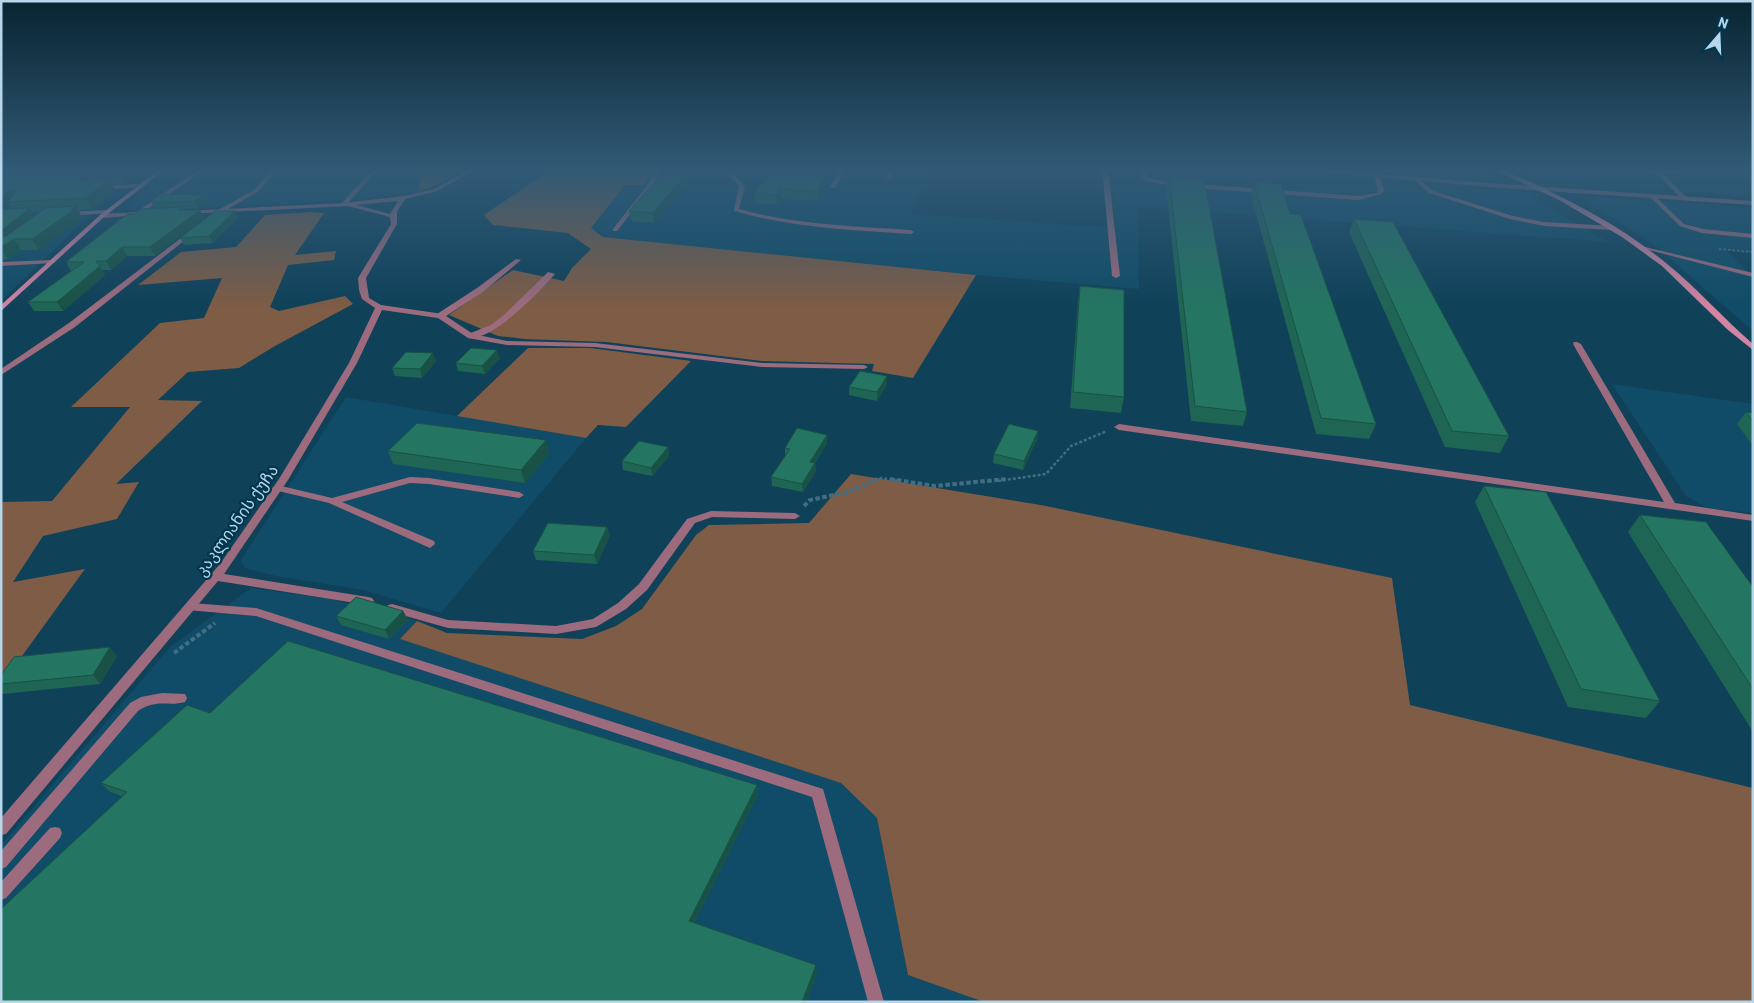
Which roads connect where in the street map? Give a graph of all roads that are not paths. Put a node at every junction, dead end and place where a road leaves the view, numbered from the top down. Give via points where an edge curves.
1 (103, 215) edge
2 (216, 215) edge
3 (387, 215) edge
4 (627, 215) edge
5 (750, 215) edge
6 (1110, 215) edge
7 (1501, 215) edge
8 (1589, 215) edge
9 (1671, 215) edge
10 (392, 216) joint
11 (206, 222) edge
12 (198, 228) edge
13 (1612, 228) junction
14 (615, 230) dead end
15 (911, 232) dead end
16 (1753, 236) edge
17 (1639, 246) junction
18 (518, 260) dead end
19 (52, 262) junction
20 (1, 264) edge
21 (551, 274) dead end
22 (1753, 275) edge
23 (1116, 276) dead end
24 (379, 307) junction
25 (1, 309) edge
26 (440, 316) junction
27 (471, 336) junction
28 (1577, 344) dead end
29 (1753, 348) edge
30 (864, 367) dead end
31 (1, 373) edge
32 (1119, 427) road end
33 (278, 488) junction
34 (519, 495) dead end
35 (332, 501) junction
36 (1671, 506) junction
37 (795, 516) road end
38 (1753, 518) edge
39 (430, 544) dead end
40 (216, 577) junction
41 (191, 607) junction
42 (181, 698) dead end
43 (1, 829) edge
44 (55, 833) dead end
45 (1, 862) edge
46 (1, 893) edge
47 (876, 1002) edge

1 - 19 street
2 - 11 street
3 - 10 street
4 - 14 street
5 - 15 street
6 - 23 street
7 - 13 street via 1544,224
8 - 13 street
9 - 16 street via 1682,225 1702,231
10 - 24 street via 394,224 362,278 366,299
12 - 31 street via 72,325
13 - 17 street
17 - 22 street
17 - 29 street via 1680,279
18 - 26 street
19 - 20 street
19 - 25 street
21 - 27 street via 494,327
24 - 26 street
24 - 33 street, კაკლიანის ქუჩა via 353,363
26 - 27 street
27 - 30 street via 508,343 595,345 762,365
28 - 36 street
32 - 36 street
33 - 35 street
33 - 40 street, კაკლიანის ქუჩა
34 - 35 street via 410,480
35 - 39 street
36 - 38 street
37 - 40 street via 711,514 691,521 643,587 622,606 596,623 556,630 448,624 363,600
40 - 41 street, კაკლიანის ქუჩა
41 - 43 street, კაკლიანის ქუჩა
41 - 47 street via 256,612 818,792
42 - 45 street via 157,697 134,707
44 - 46 street

